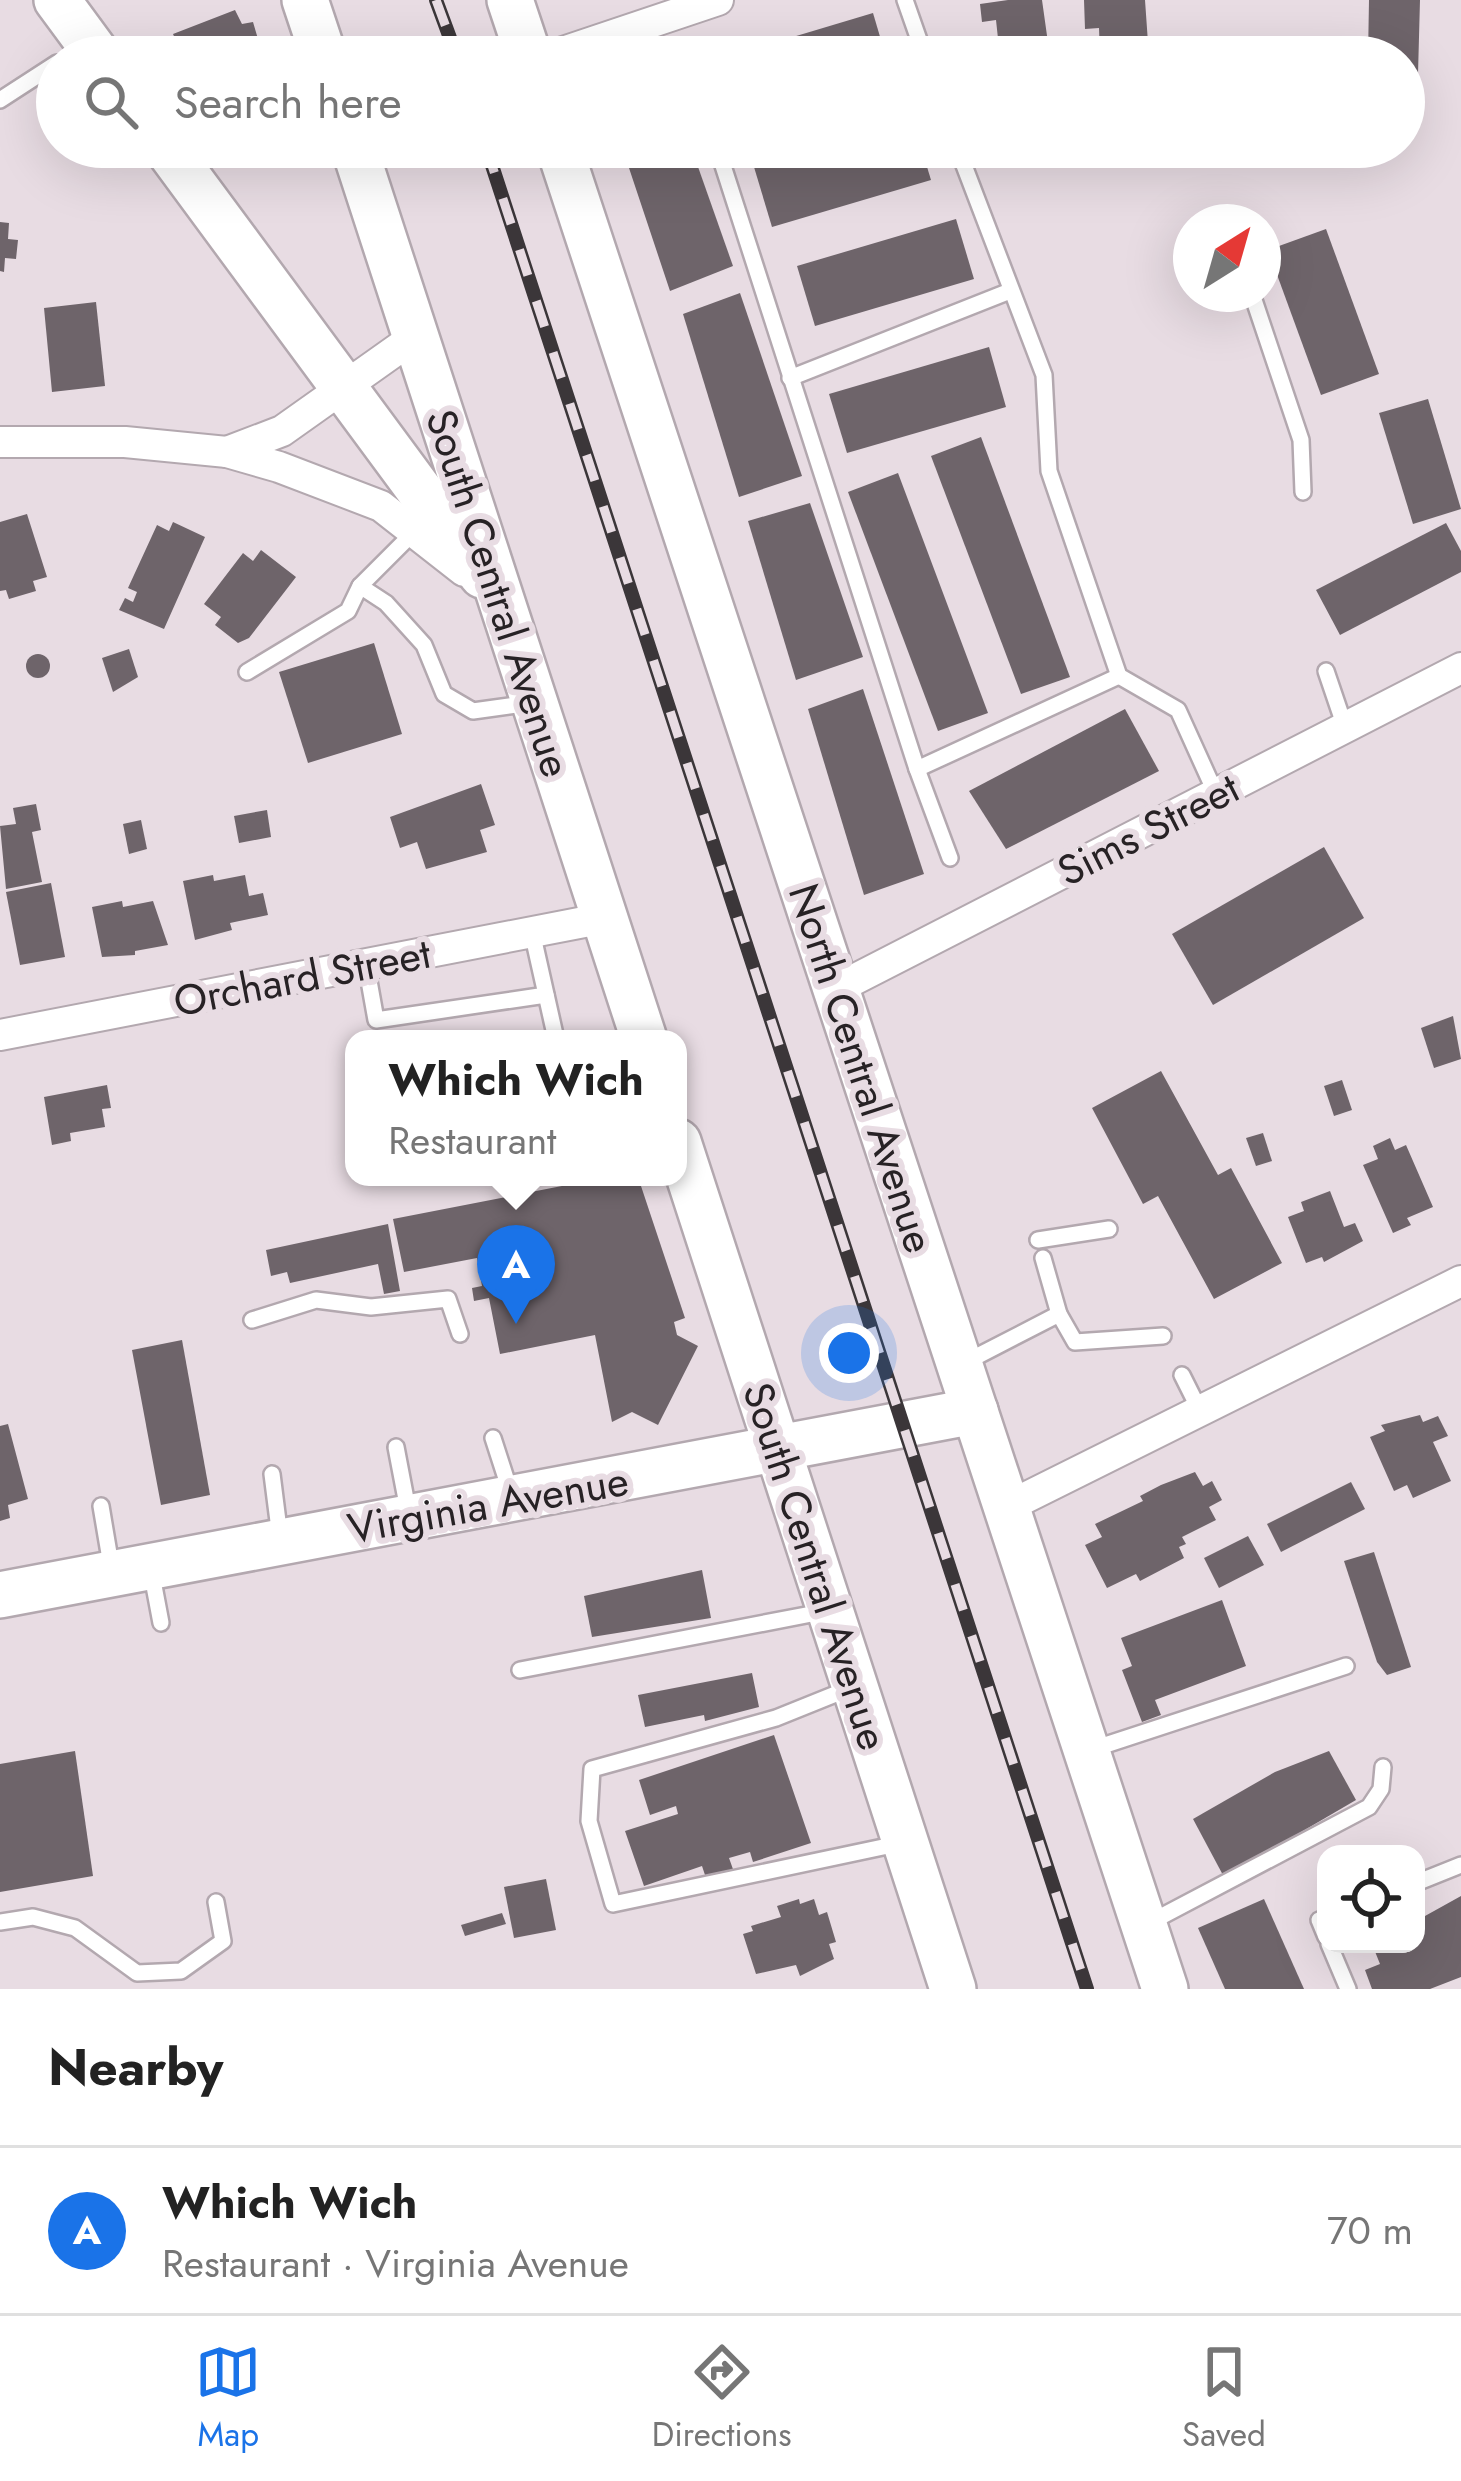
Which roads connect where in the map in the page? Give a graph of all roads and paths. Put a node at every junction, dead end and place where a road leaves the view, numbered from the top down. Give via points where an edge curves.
1 (57, 0) edge
2 (305, 0) edge
3 (510, 0) edge
4 (718, 0) edge
5 (904, 0) edge
6 (70, 36) edge
7 (317, 36) edge
8 (522, 36) edge
9 (611, 36) edge
10 (917, 36) edge
11 (36, 79) edge
12 (0, 100) edge
13 (181, 168) edge
14 (361, 168) edge
15 (566, 168) edge
16 (723, 168) edge
17 (966, 168) edge
18 (1010, 291) junction
19 (1258, 312) edge
20 (416, 336) junction
21 (790, 378) junction
22 (342, 386) junction
23 (0, 442) edge
24 (227, 452) junction
25 (1304, 492) dead end
26 (415, 531) junction
27 (360, 586) junction
28 (505, 606) junction
29 (1461, 668) edge
30 (1326, 671) dead end
31 (247, 672) dead end
32 (1119, 676) junction
33 (534, 703) junction
34 (1345, 728) junction
35 (917, 769) junction
36 (1216, 794) junction
37 (950, 858) dead end
38 (605, 918) junction
39 (532, 932) junction
40 (366, 964) junction
41 (836, 989) junction
42 (546, 994) junction
43 (554, 1030) edge
44 (641, 1030) edge
45 (0, 1035) edge
46 (687, 1169) edge
47 (1109, 1229) dead end
48 (1038, 1240) dead end
49 (1043, 1258) dead end
50 (1461, 1282) edge
51 (1059, 1314) junction
52 (252, 1320) dead end
53 (460, 1334) dead end
54 (1163, 1336) dead end
55 (959, 1366) junction
56 (1182, 1375) dead end
57 (975, 1411) junction
58 (1199, 1412) junction
59 (493, 1438) dead end
60 (396, 1447) dead end
61 (779, 1450) junction
62 (272, 1474) dead end
63 (513, 1499) junction
64 (101, 1506) dead end
65 (1009, 1506) junction
66 (410, 1519) junction
67 (281, 1543) junction
68 (132, 1570) junction
69 (0, 1595) edge
70 (830, 1610) junction
71 (161, 1623) dead end
72 (1346, 1666) dead end
73 (520, 1670) dead end
74 (855, 1687) junction
75 (1088, 1751) junction
76 (1383, 1767) dead end
77 (905, 1842) junction
78 (1461, 1865) edge
79 (1425, 1879) edge
80 (216, 1902) dead end
81 (0, 1922) edge
82 (1144, 1925) junction
83 (1333, 1953) edge
84 (953, 1989) edge
85 (1165, 1989) edge
86 (1348, 1989) edge

1 - 6 main road
2 - 7 main road
3 - 8 main road
4 - 9 street
5 - 10 lane
11 - 12 lane
13 - 22 main road
14 - 20 main road, South Central Avenue
15 - 41 main road, North Central Avenue
16 - 21 lane
17 - 18 lane
18 - 21 lane
18 - 32 lane via 1044,375 1049,471
19 - 25 lane via 1301,440
20 - 22 street
20 - 28 main road, South Central Avenue
21 - 35 lane
22 - 24 street via 282,431
22 - 28 main road
23 - 24 street
24 - 26 street via 381,506
26 - 27 lane
26 - 28 street
27 - 31 lane via 348,611
27 - 33 lane via 424,645 444,694 473,711
28 - 33 main road, South Central Avenue
29 - 34 street, Sims Street
30 - 34 lane
32 - 35 lane
32 - 36 lane via 1178,710
33 - 38 main road, South Central Avenue
34 - 36 street, Sims Street
35 - 37 lane
36 - 41 street, Sims Street
38 - 39 street, Orchard Street
38 - 44 main road, South Central Avenue
39 - 40 street, Orchard Street
39 - 42 lane
40 - 42 lane via 376,1020
40 - 45 street, Orchard Street
41 - 55 main road, North Central Avenue
42 - 43 lane
46 - 61 main road, South Central Avenue
47 - 48 lane
49 - 51 lane
50 - 58 street
51 - 54 lane via 1075,1342
51 - 55 lane
52 - 53 lane via 316,1300 371,1307 448,1299
55 - 57 main road, North Central Avenue
56 - 58 lane
57 - 61 main road, Virginia Avenue
57 - 65 main road, North Central Avenue
58 - 65 street
59 - 63 lane
60 - 66 lane
61 - 63 main road, Virginia Avenue
61 - 70 main road, South Central Avenue
62 - 67 lane
63 - 66 main road, Virginia Avenue
64 - 68 lane
65 - 75 main road, North Central Avenue
66 - 67 main road, Virginia Avenue
67 - 68 main road, Virginia Avenue
68 - 69 main road, Virginia Avenue
68 - 71 lane
70 - 73 lane
70 - 74 main road, South Central Avenue
72 - 75 lane
74 - 77 main road, South Central Avenue
74 - 77 lane via 776,1718 592,1769 589,1822 613,1904
75 - 82 main road, North Central Avenue
76 - 82 lane via 1369,1808
77 - 84 main road, South Central Avenue
78 - 79 lane
80 - 81 lane via 223,1941 181,1971 137,1973 75,1928 33,1917
82 - 85 main road, North Central Avenue
83 - 86 lane

